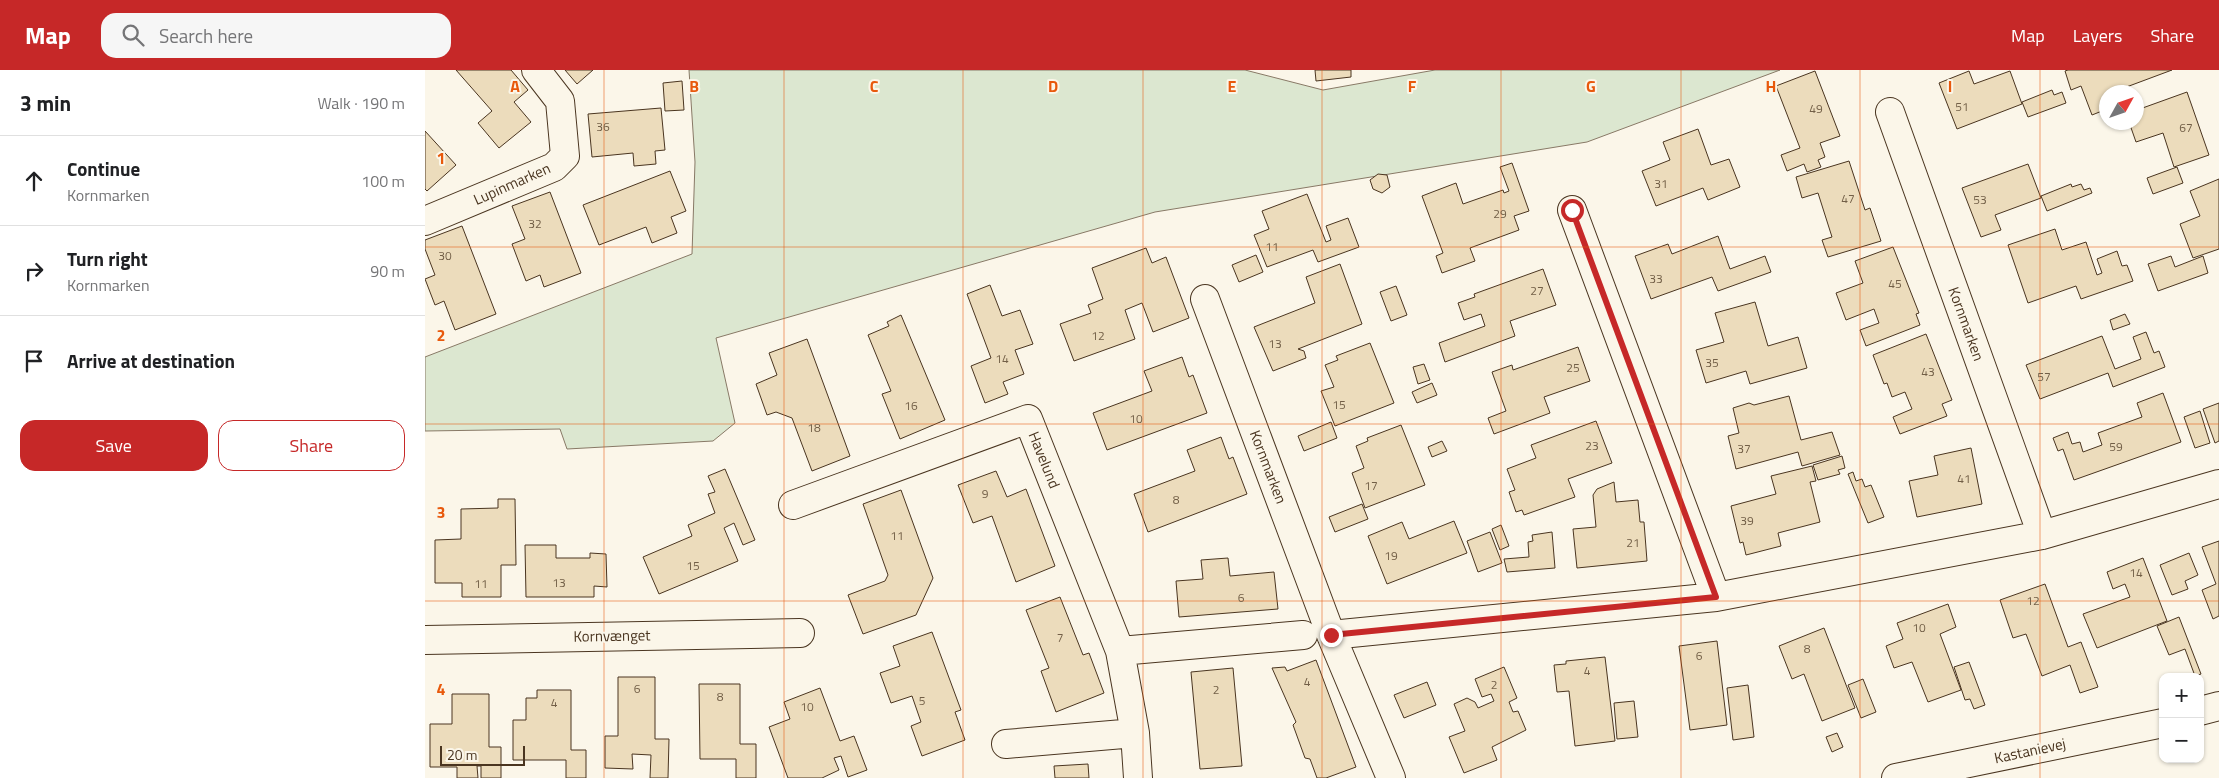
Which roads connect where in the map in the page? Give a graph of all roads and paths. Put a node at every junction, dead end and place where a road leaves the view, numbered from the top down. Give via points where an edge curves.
1 (536, 70) edge
2 (1890, 112) dead end
3 (1572, 210) dead end
4 (425, 221) edge
5 (1205, 299) dead end
6 (2219, 484) edge
7 (793, 505) dead end
8 (2042, 535) junction
9 (1716, 597) junction
10 (800, 633) dead end
11 (1303, 635) dead end
12 (1331, 635) junction
13 (425, 640) edge
14 (1120, 651) junction
15 (2219, 706) edge
16 (2204, 710) edge
17 (2159, 724) edge
18 (1135, 733) junction
19 (1006, 744) dead end
20 (1138, 778) edge
21 (1391, 778) edge
22 (1896, 778) edge

1 - 4 street, Lupinmarken via 560,101 565,156 554,167
2 - 8 street, Kornmarken
3 - 9 street
5 - 12 street, Kornmarken
6 - 8 street
7 - 14 street, Havelund via 1028,419
8 - 9 street
9 - 12 street
10 - 13 street, Kornvænget
11 - 14 street
12 - 21 street, Kornmarken
14 - 18 street, Havelund
15 - 16 street
17 - 22 street, Kastanievej
18 - 19 street
18 - 20 street, Havelund

